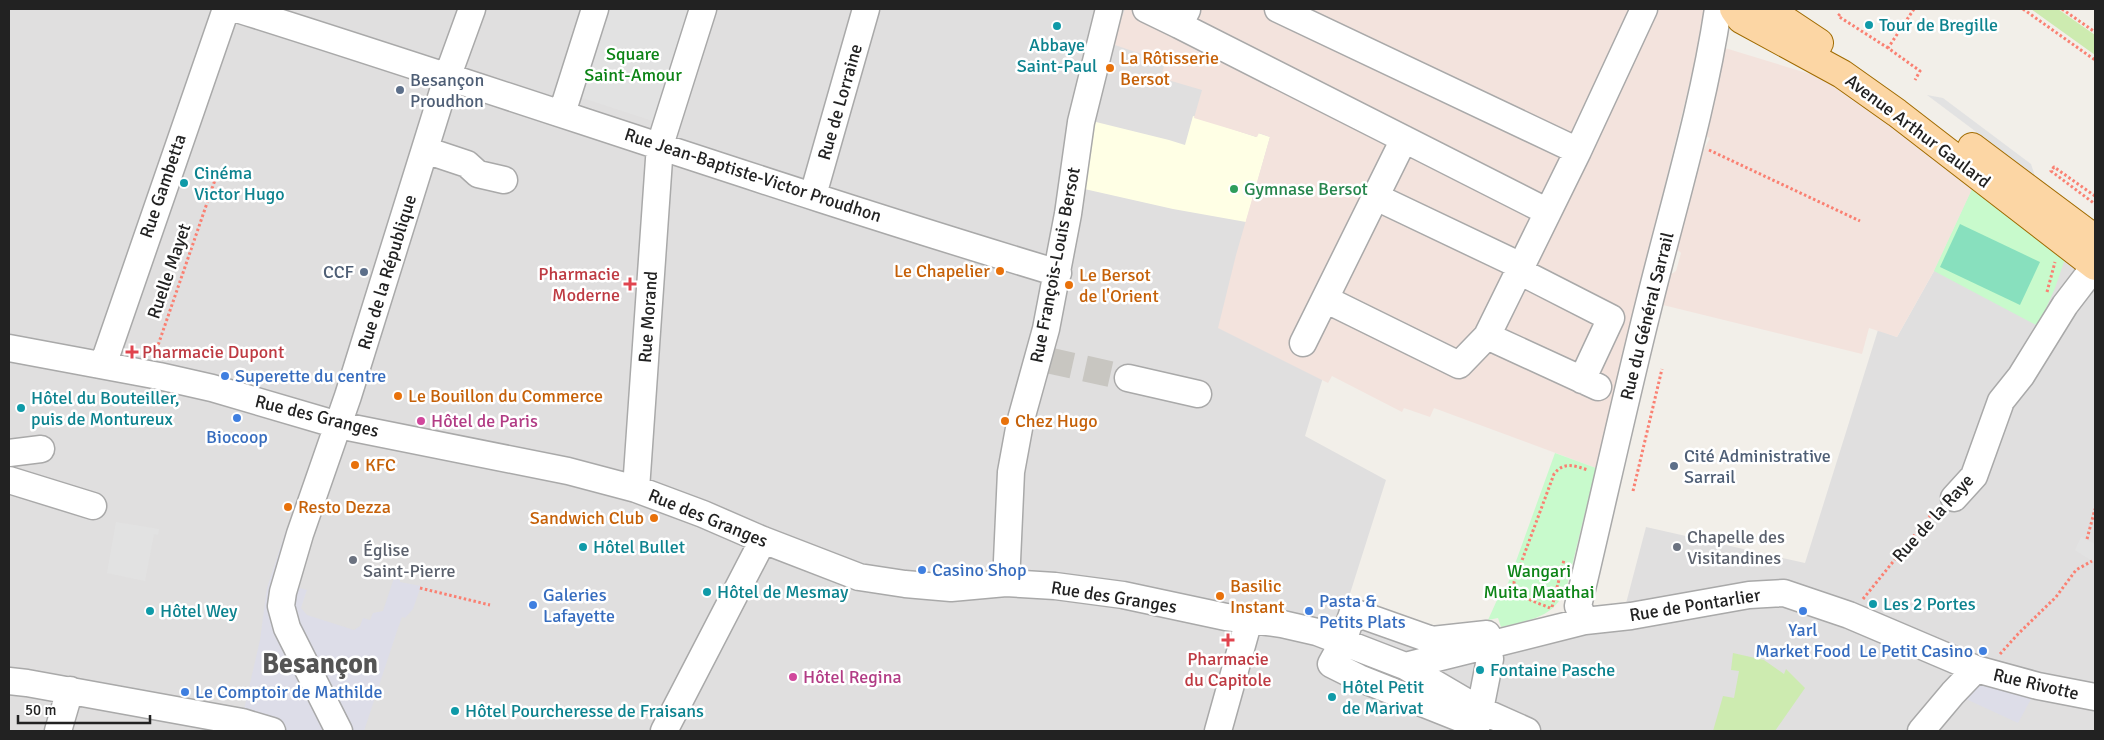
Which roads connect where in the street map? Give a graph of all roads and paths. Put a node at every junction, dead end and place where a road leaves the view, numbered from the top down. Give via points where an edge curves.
1 (226, 9) edge
2 (237, 9) edge
3 (472, 9) edge
4 (595, 9) edge
5 (703, 9) edge
6 (866, 9) edge
7 (1109, 9) edge
8 (1146, 9) edge
9 (1278, 9) edge
10 (1644, 9) edge
11 (1718, 9) edge
12 (1734, 9) edge
13 (1768, 9) edge
14 (1914, 9) edge
15 (2023, 9) edge
16 (2064, 9) edge
17 (1840, 14) dead end
18 (1183, 17) edge
19 (2095, 31) edge
20 (1888, 48) junction
21 (2095, 60) edge
22 (448, 75) junction
23 (1915, 80) dead end
24 (562, 113) junction
25 (1404, 139) junction
26 (660, 145) junction
27 (1705, 148) dead end
28 (425, 150) junction
29 (1578, 151) junction
30 (216, 177) dead end
31 (504, 180) dead end
32 (813, 195) junction
33 (2095, 196) edge
34 (1376, 197) junction
35 (2095, 204) edge
36 (1548, 212) junction
37 (1860, 221) dead end
38 (2093, 254) edge
39 (2050, 257) dead end
40 (1520, 268) junction
41 (1058, 272) junction
42 (1325, 299) junction
43 (2065, 305) junction
44 (1487, 336) junction
45 (1303, 344) dead end
46 (9, 348) edge
47 (103, 365) junction
48 (1662, 369) dead end
49 (148, 374) junction
50 (1128, 378) tunnel mouth
51 (1198, 394) dead end
52 (338, 425) junction
53 (41, 449) dead end
54 (9, 453) edge
55 (1589, 470) dead end
56 (9, 480) edge
57 (636, 489) junction
58 (1633, 492) dead end
59 (1954, 498) joint
60 (93, 506) dead end
61 (2095, 509) edge
62 (2087, 539) dead end
63 (763, 540) junction
64 (2092, 561) dead end
65 (1006, 583) junction
66 (420, 588) dead end
67 (1859, 604) dead end
68 (490, 605) dead end
69 (1551, 608) dead end
70 (1249, 620) junction
71 (1584, 621) junction
72 (1343, 642) junction
73 (1489, 645) junction
74 (1451, 653) junction
75 (1406, 666) junction
76 (1981, 670) junction
77 (9, 681) edge
78 (1444, 688) junction
79 (70, 690) junction
80 (2095, 697) edge
81 (1480, 710) junction
82 (234, 726) edge
83 (58, 731) edge
84 (272, 731) edge
85 (339, 731) edge
86 (664, 731) edge
87 (1218, 731) edge
88 (1527, 731) edge
89 (1921, 731) edge

1 - 47 street, Rue Gambetta
2 - 22 street, Rue Jean-Baptiste-Victor Proudhon
3 - 22 street, Rue de la République
4 - 24 street
5 - 26 street, Rue Morand
6 - 32 street, Rue de Lorraine
7 - 41 street, Rue François-Louis Bersot via 1081,122
8 - 18 street
9 - 29 street
10 - 29 street
11 - 71 street, Rue du Général Sarrail via 1694,127 1649,301 1578,606
12 - 38 main road, Avenue Arthur Gaulard via 1741,19 1836,70
13 - 38 main road, Avenue Arthur Gaulard via 1930,116
14 - 20 path
15 - 21 path
16 - 19 path
17 - 20 path via 1838,16
18 - 25 street
20 - 23 path via 1920,71
22 - 24 street, Rue Jean-Baptiste-Victor Proudhon
22 - 28 street, Rue de la République
24 - 26 street, Rue Jean-Baptiste-Victor Proudhon
25 - 34 street
25 - 36 street
26 - 32 street, Rue Jean-Baptiste-Victor Proudhon
26 - 57 street, Rue Morand
27 - 37 path
28 - 31 street via 467,164 478,174
28 - 52 street, Rue de la République
29 - 36 street
30 - 49 path, Ruelle Mayet
32 - 41 street, Rue Jean-Baptiste-Victor Proudhon
33 - 35 path via 2054,167 2051,172
34 - 40 street
34 - 42 street
36 - 40 street
38 - 43 street, Rue de la Raye
39 - 43 path via 2056,260 2046,293
40 - 44 street
40 - 44 street via 1611,318 1590,384
41 - 65 street, Rue François-Louis Bersot via 1043,359 1020,424 1011,472
42 - 44 street via 1459,365
42 - 45 street
43 - 59 street, Rue de la Raye via 2022,376 2001,401 1974,476
46 - 47 street, Rue des Granges
47 - 49 street, Rue des Granges
48 - 58 path
49 - 52 street, Rue des Granges via 212,388
50 - 51 street
52 - 57 street, Rue des Granges via 568,471
52 - 85 street, Rue de la République via 300,534 281,606 287,628
53 - 54 street
55 - 69 path via 1569,464 1554,474 1514,582 1519,594
56 - 60 street
57 - 63 street, Rue des Granges
59 - 67 path, Rue de la Raye via 1930,516
61 - 62 path
63 - 65 street, Rue des Granges via 859,577 951,588
63 - 86 street
64 - 76 path via 2076,570 2056,598
65 - 70 street, Rue des Granges via 1123,595
66 - 68 path
70 - 72 street, Rue des Granges via 1317,632
70 - 87 street
71 - 73 street, Rue de Pontarlier
71 - 76 street, Rue de Pontarlier via 1631,616 1749,594 1784,594 1858,619
72 - 73 street via 1353,612 1432,640 1487,634
72 - 75 street, Rue des Granges
72 - 81 street via 1331,664 1359,678 1477,725
73 - 74 street, Rue de Pontarlier
73 - 81 street via 1490,659
74 - 75 street, Rue de Pontarlier
74 - 78 street
75 - 78 street, Rue des Granges
76 - 80 street, Rue Rivotte
76 - 89 street via 1953,693
77 - 79 street
78 - 81 street, Rue des Granges
79 - 82 street
79 - 83 street
81 - 88 street, Rue des Granges
82 - 84 street

